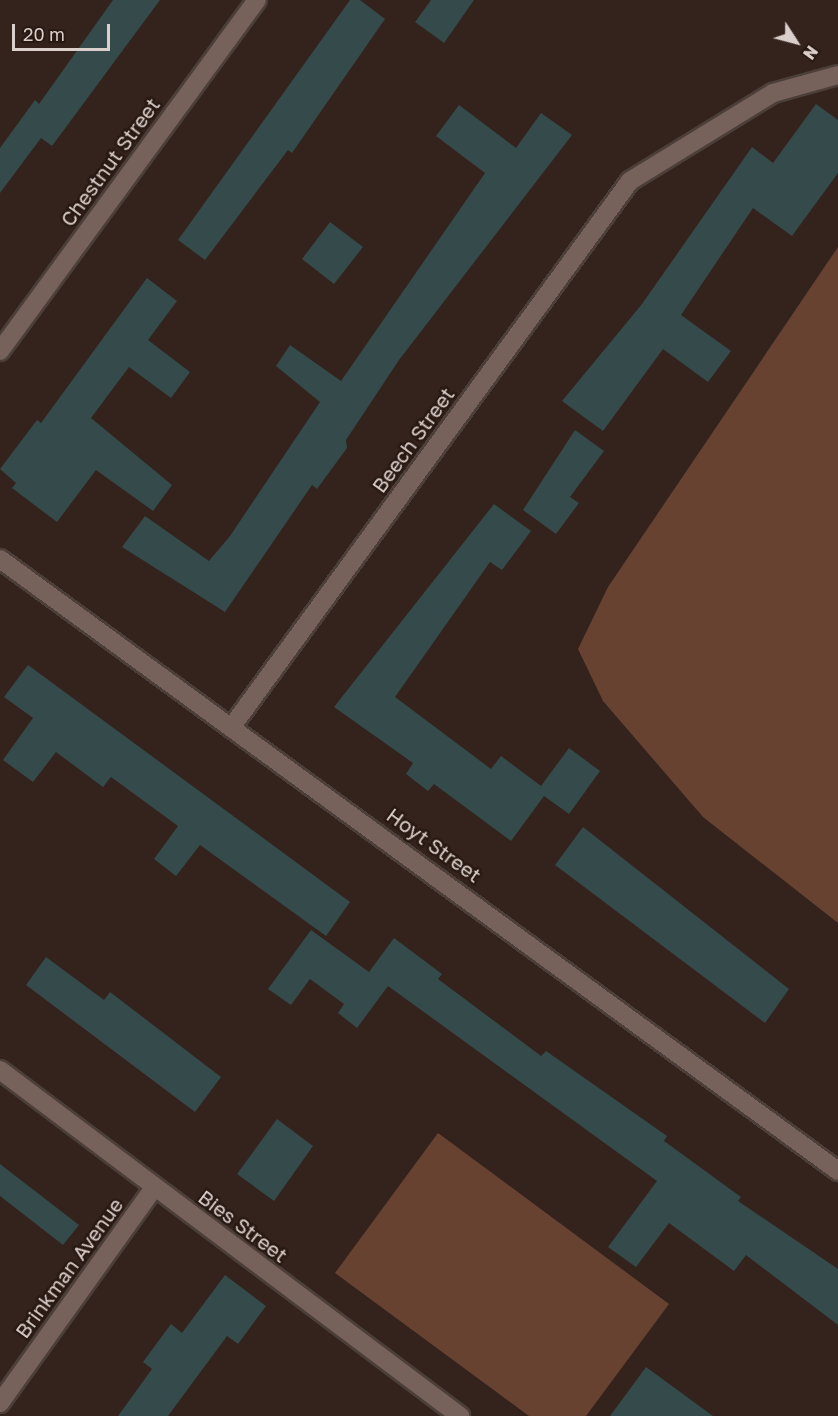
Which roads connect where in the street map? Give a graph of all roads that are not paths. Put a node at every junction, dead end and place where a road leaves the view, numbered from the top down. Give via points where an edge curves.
1 (257, 0) edge
2 (838, 75) edge
3 (0, 351) edge
4 (0, 559) edge
5 (233, 725) junction
6 (0, 1070) edge
7 (838, 1171) edge
8 (154, 1188) junction
9 (0, 1404) edge
10 (460, 1416) edge

1 - 3 street, Chestnut Street
2 - 5 street, Beech Street via 773,93 630,181
4 - 5 street, Hoyt Street
5 - 7 street, Hoyt Street
6 - 8 street, Bies Street
8 - 9 street, Brinkman Avenue
8 - 10 street, Bies Street

